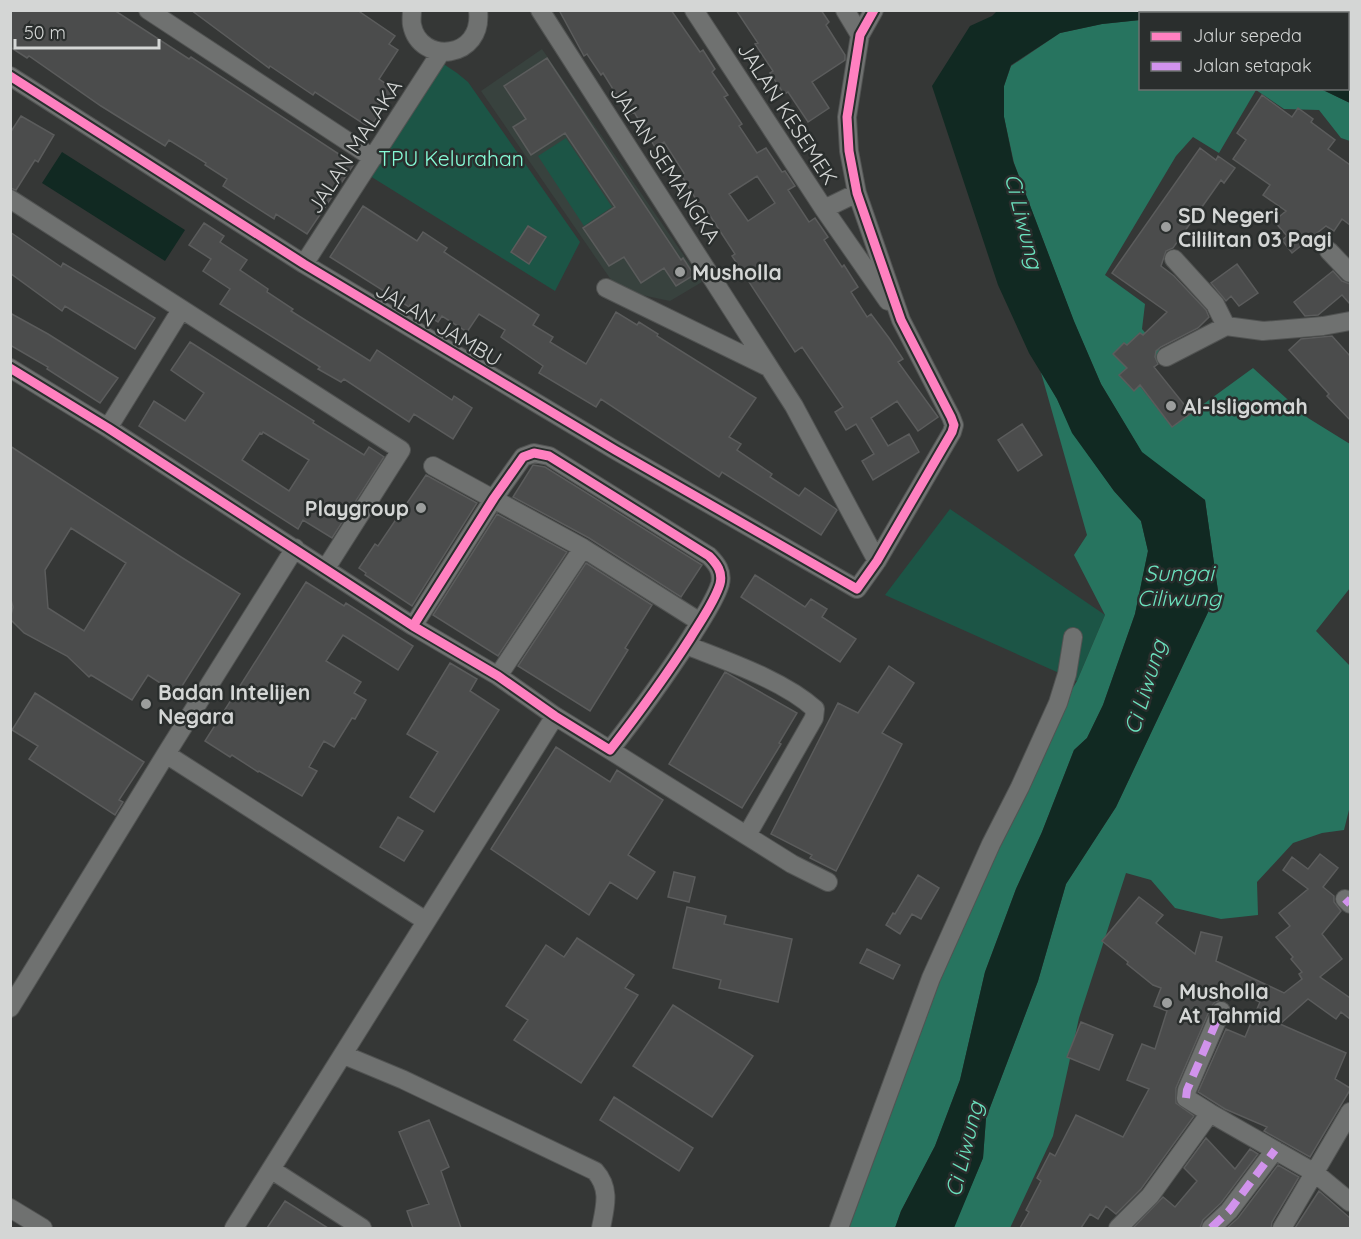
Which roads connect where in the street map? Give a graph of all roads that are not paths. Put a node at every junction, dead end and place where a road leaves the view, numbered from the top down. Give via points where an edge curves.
1 (148, 10) edge
2 (412, 10) edge
3 (478, 10) edge
4 (540, 10) edge
5 (694, 10) edge
6 (845, 10) edge
7 (874, 10) edge
8 (861, 34) junction
9 (441, 52) junction
10 (10, 76) edge
11 (373, 158) junction
12 (857, 193) junction
13 (10, 199) edge
14 (824, 209) junction
15 (1329, 251) dead end
16 (1174, 260) dead end
17 (304, 264) junction
18 (1350, 273) edge
19 (606, 288) dead end
20 (181, 310) junction
21 (901, 320) junction
22 (1350, 321) edge
23 (1226, 326) junction
24 (1166, 357) dead end
25 (10, 368) edge
26 (770, 368) junction
27 (108, 428) junction
28 (433, 466) dead end
29 (494, 498) junction
30 (295, 548) junction
31 (583, 548) junction
32 (877, 561) junction
33 (326, 568) junction
34 (700, 622) junction
35 (412, 626) junction
36 (1073, 637) dead end
37 (686, 645) junction
38 (498, 676) junction
39 (555, 716) junction
40 (610, 750) junction
41 (166, 754) junction
42 (747, 835) junction
43 (828, 882) dead end
44 (426, 921) junction
45 (10, 1008) edge
46 (1221, 1011) dead end
47 (344, 1055) junction
48 (1350, 1112) edge
49 (1210, 1113) junction
50 (1275, 1150) junction
51 (272, 1170) junction
52 (1315, 1173) junction
53 (1350, 1202) edge
54 (10, 1208) edge
55 (43, 1228) edge
56 (234, 1228) edge
57 (362, 1228) edge
58 (601, 1228) edge
59 (839, 1228) edge
60 (1118, 1228) edge
61 (1211, 1228) edge
62 (1282, 1228) edge

1 - 11 street
2 - 9 street via 412,25 418,38 428,48
3 - 9 street via 476,34 467,45
4 - 26 street, JALAN SEMANGKA
5 - 14 street, JALAN KESEMEK
6 - 8 street
7 - 8 street
8 - 12 street via 847,117
9 - 11 street, JALAN MALAKA
10 - 17 street, JALAN JAMBU
11 - 17 street, JALAN MALAKA
12 - 14 street, JALAN KESEMEK
12 - 21 street
13 - 20 street
14 - 21 street
15 - 18 street
16 - 23 street via 1215,304
17 - 32 street, JALAN JAMBU via 857,589
19 - 26 street
20 - 27 street
20 - 33 street via 401,450
21 - 32 street via 954,425
22 - 23 street via 1263,331
23 - 24 street
25 - 27 street
26 - 32 street, JALAN SEMANGKA
27 - 30 street
28 - 29 street
29 - 31 street
29 - 34 street via 524,457 534,453 549,456 716,563 721,572 720,584
29 - 35 street
30 - 33 street
30 - 41 street
31 - 34 street
31 - 38 street
33 - 35 street
34 - 37 street
35 - 38 street
36 - 59 street via 1058,702 931,978
37 - 40 street
37 - 42 street via 776,684 815,709 814,718
38 - 39 street
39 - 40 street
39 - 44 street
40 - 42 street
41 - 44 street
41 - 45 street
42 - 43 street
44 - 47 street
46 - 49 street via 1186,1098
47 - 51 street
47 - 58 street via 595,1171 606,1189
48 - 52 street
49 - 50 street
49 - 60 street via 1150,1196
50 - 52 street
50 - 61 street
51 - 56 street
51 - 57 street
52 - 53 street
52 - 62 street
54 - 55 street

